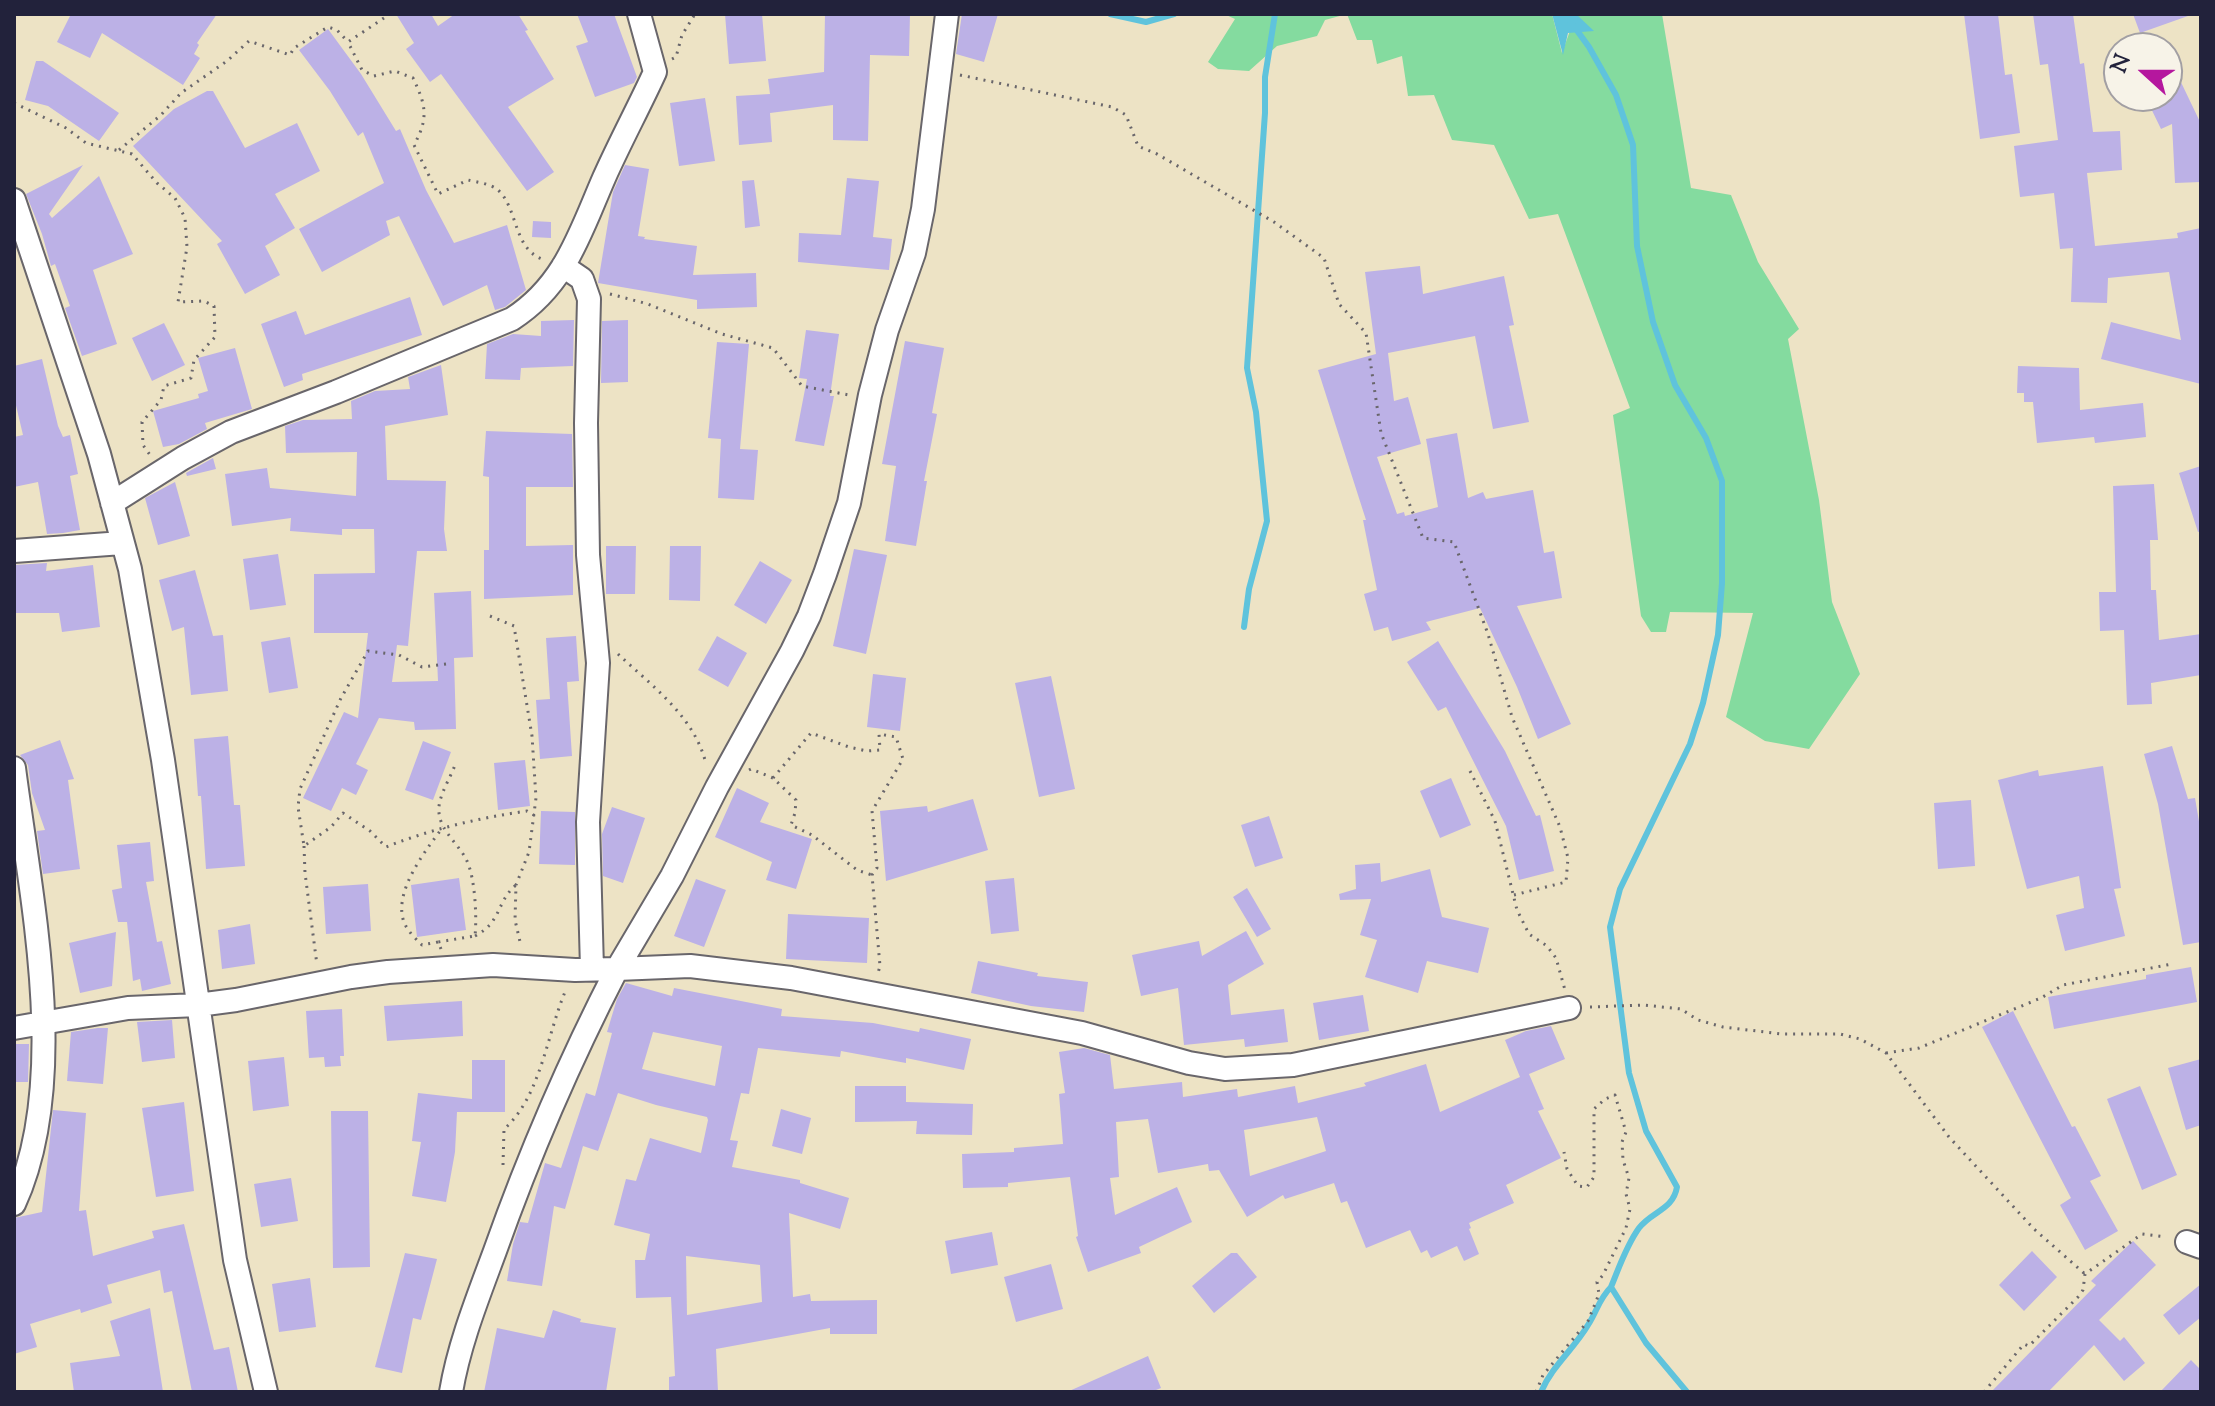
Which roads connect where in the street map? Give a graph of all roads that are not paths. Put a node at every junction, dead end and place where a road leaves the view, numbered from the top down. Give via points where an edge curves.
1 (639, 14) edge
2 (947, 14) edge
3 (14, 200) edge
4 (563, 266) junction
5 (112, 503) junction
6 (122, 543) junction
7 (14, 551) edge
8 (14, 768) edge
9 (592, 969) junction
10 (617, 969) junction
11 (198, 1005) junction
12 (1569, 1008) road end
13 (45, 1024) junction
14 (14, 1028) edge
15 (14, 1204) edge
16 (266, 1392) edge
17 (451, 1392) edge

1 - 4 street via 655,72
2 - 10 street via 923,209 870,395 849,503 809,616
3 - 5 street
4 - 5 street via 535,305 512,319 231,432
4 - 9 street via 582,279 589,312 588,555 598,694 588,822
5 - 6 street
6 - 7 street
6 - 11 street via 145,653
8 - 13 street
9 - 10 street
9 - 11 street via 448,967 351,977
10 - 12 street via 690,966 791,978 1082,1033 1225,1069 1293,1065
10 - 17 street via 576,1048 506,1218
11 - 13 street via 128,1008
11 - 16 street via 235,1260
13 - 14 street
13 - 15 street via 37,1132

